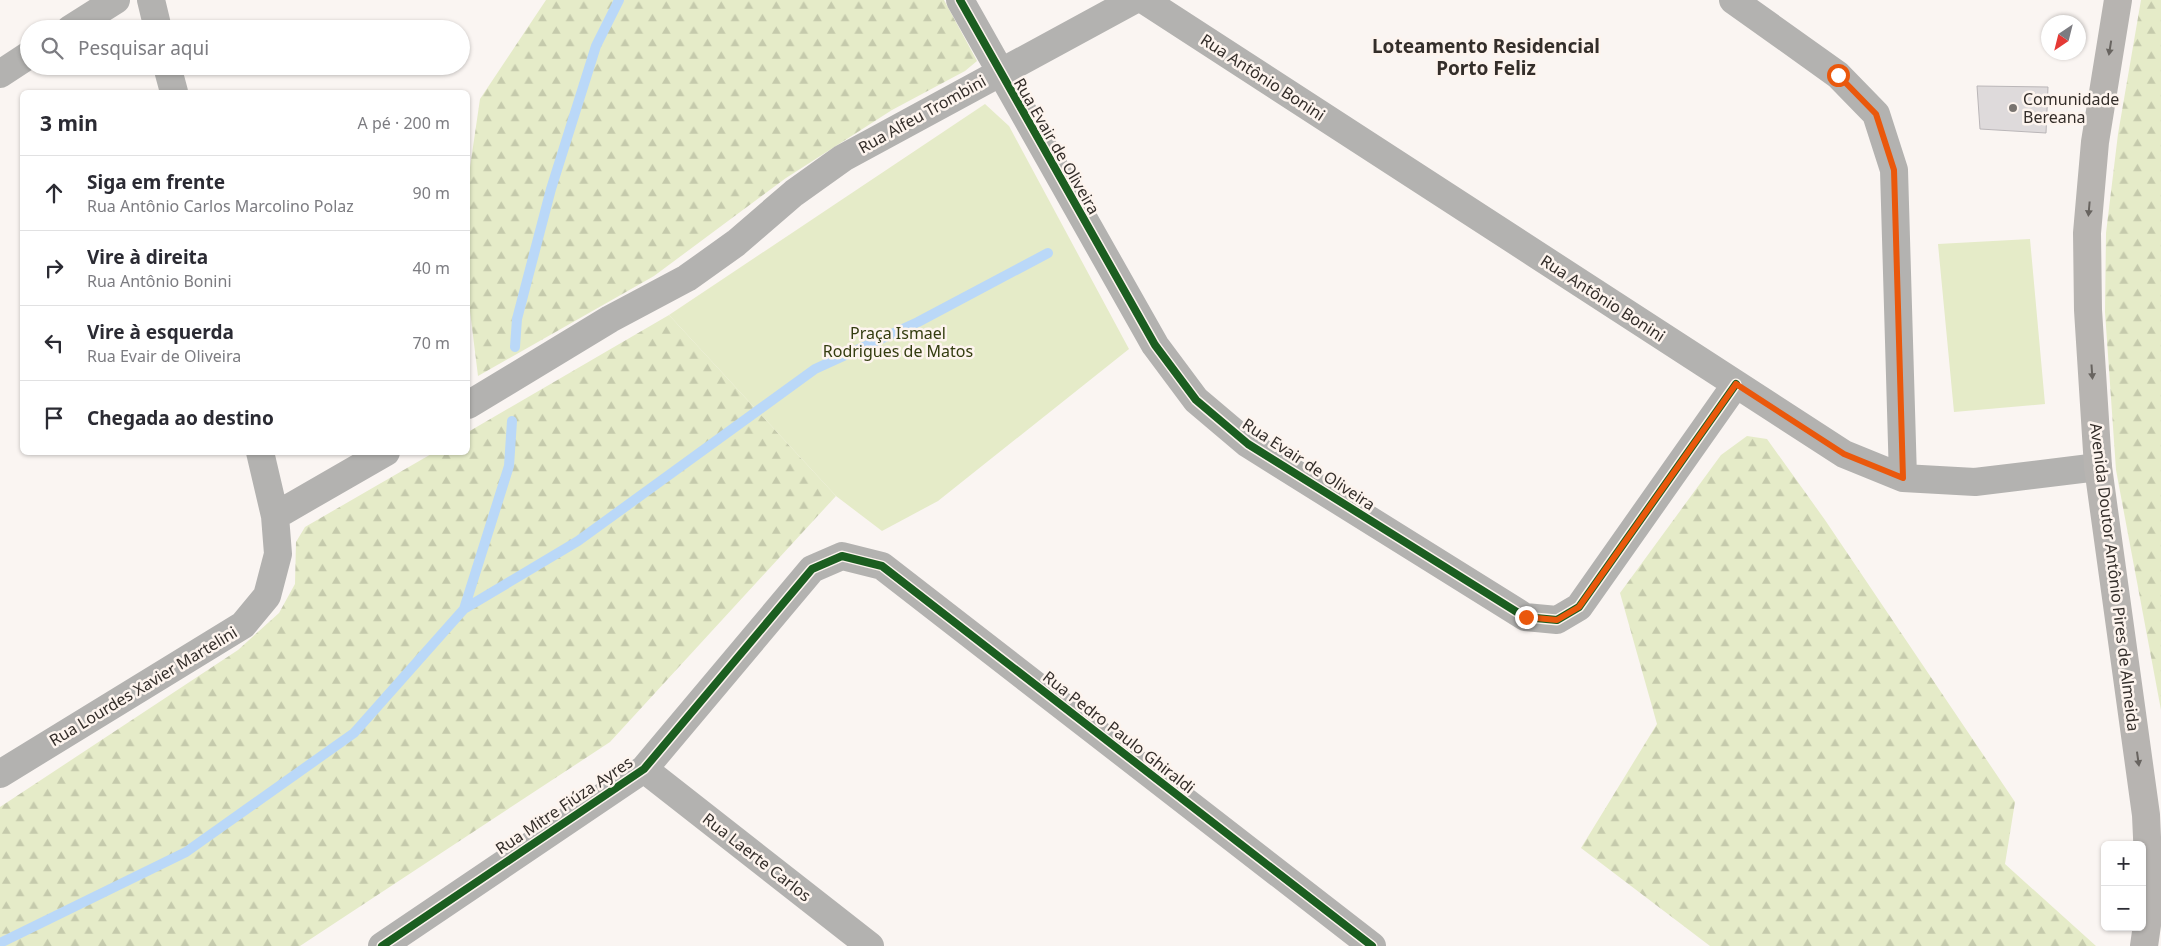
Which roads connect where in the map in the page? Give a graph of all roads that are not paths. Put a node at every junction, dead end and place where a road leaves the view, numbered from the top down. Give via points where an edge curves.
1 (116, 0) edge
2 (152, 0) edge
3 (960, 0) edge
4 (1134, 0) edge
5 (1144, 0) edge
6 (1733, 0) edge
7 (2118, 0) edge
8 (84, 20) edge
9 (156, 20) edge
10 (17, 55) edge
11 (1000, 72) junction
12 (0, 74) edge
13 (169, 75) edge
14 (173, 90) edge
15 (1736, 384) junction
16 (470, 404) edge
17 (261, 455) edge
18 (381, 455) edge
19 (2098, 468) junction
20 (1903, 478) junction
21 (275, 516) junction
22 (842, 556) joint
23 (1, 766) edge
24 (644, 768) junction
25 (2150, 939) edge
26 (382, 946) edge
27 (870, 946) edge
28 (1372, 946) edge

1 - 8 street
2 - 9 street
3 - 11 street, Rua Evair de Oliveira
4 - 11 street, Rua Alfeu Trombini
5 - 15 street, Rua Antônio Bonini
6 - 20 street via 1838,75 1876,114 1894,170
7 -> 19 main road, Avenida Doutor Antônio Pires de Almeida via 2095,142 2088,233 2088,310
10 - 12 street
11 - 15 street, Rua Evair de Oliveira via 1155,345 1196,400 1248,444 1526,617 1557,620 1579,607
11 - 16 street, Rua Alfeu Trombini via 843,158 687,278 610,319
13 - 14 street
15 - 20 street, Rua Antônio Bonini via 1844,454
17 - 21 street, Rua Lourdes Xavier Martelini
18 - 21 street
19 - 20 street, Rua Antônio Bonini via 1975,482
19 -> 25 main road, Avenida Doutor Antônio Pires de Almeida via 2146,815
21 - 23 street, Rua Lourdes Xavier Martelini via 278,554 267,596 243,625
22 - 24 street, Rua Mitre Fiúza Ayres via 812,569
22 - 28 street, Rua Pedro Paulo Ghiraldi via 882,566
24 - 26 street, Rua Mitre Fiúza Ayres
24 - 27 street, Rua Laerte Carlos

